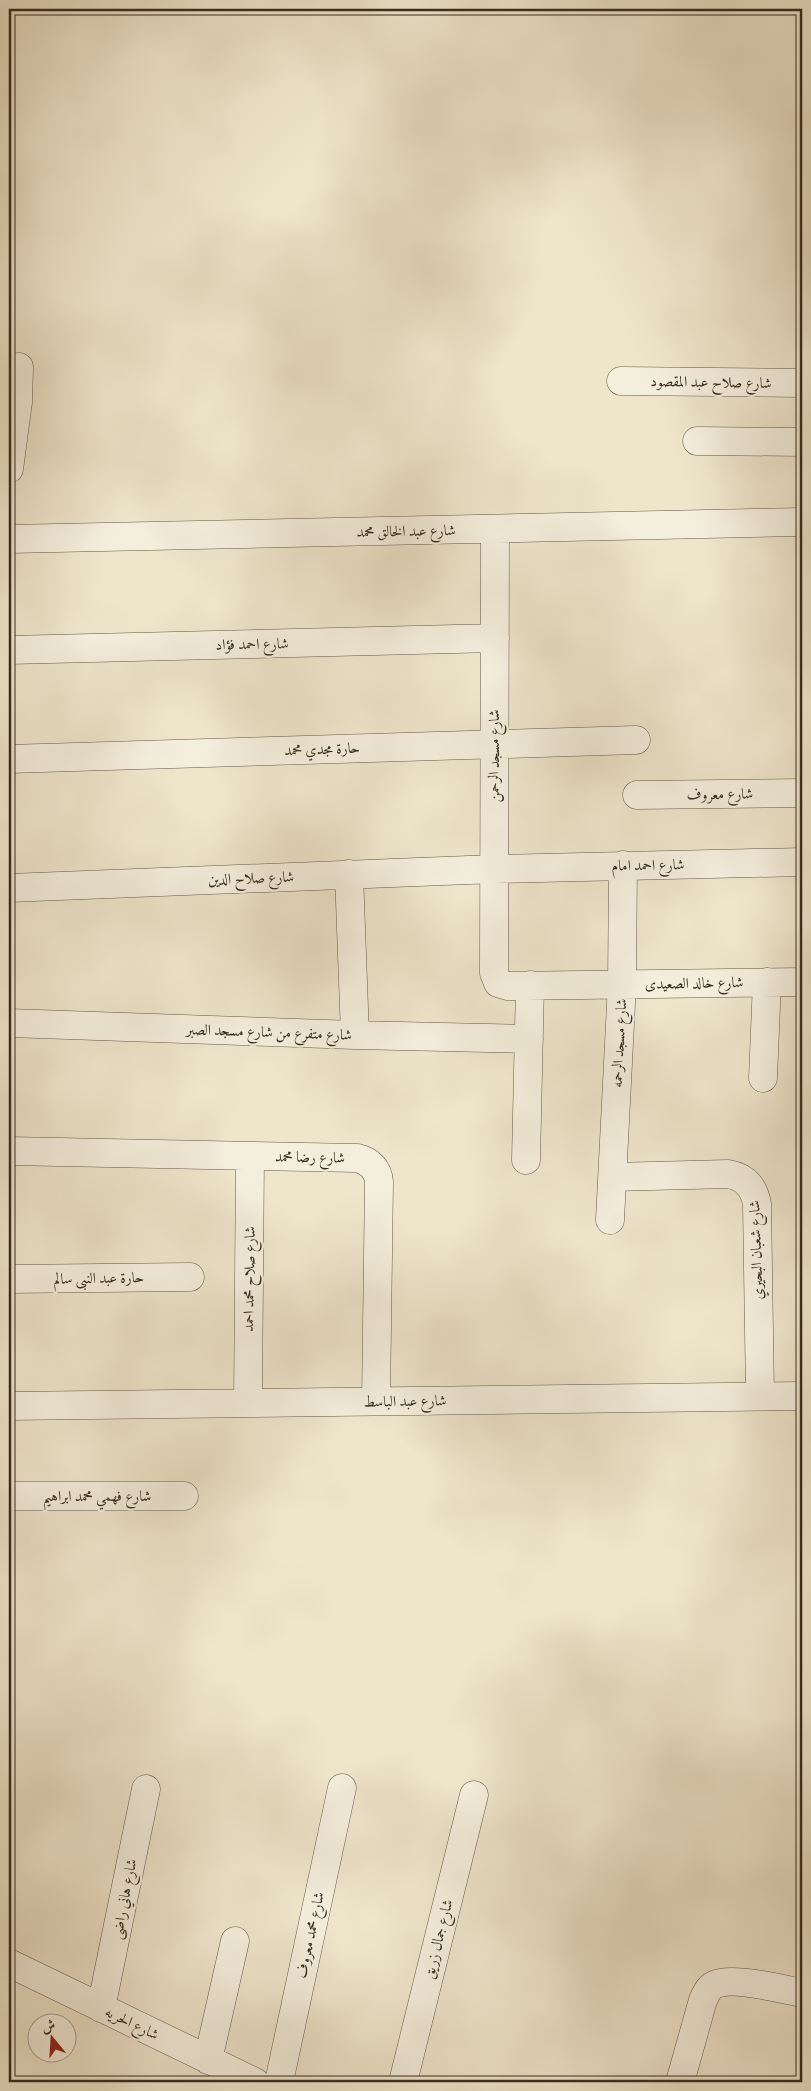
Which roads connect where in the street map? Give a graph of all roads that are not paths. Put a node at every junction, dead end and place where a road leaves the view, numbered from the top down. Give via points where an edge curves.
1 (19, 367) dead end
2 (621, 381) dead end
3 (802, 382) edge
4 (697, 441) dead end
5 (802, 442) edge
6 (9, 469) edge
7 (802, 522) edge
8 (495, 529) junction
9 (9, 539) edge
10 (495, 638) junction
11 (9, 650) edge
12 (636, 740) dead end
13 (494, 744) junction
14 (9, 759) edge
15 (802, 793) edge
16 (637, 795) dead end
17 (802, 862) edge
18 (623, 865) junction
19 (494, 869) junction
20 (349, 874) junction
21 (9, 888) edge
22 (767, 982) junction
23 (802, 982) edge
24 (498, 983) joint
25 (622, 984) junction
26 (530, 985) junction
27 (9, 1023) edge
28 (355, 1035) junction
29 (529, 1039) junction
30 (763, 1078) dead end
31 (9, 1151) edge
32 (250, 1156) junction
33 (526, 1160) dead end
34 (612, 1177) junction
35 (610, 1220) dead end
36 (190, 1276) dead end
37 (9, 1279) edge
38 (760, 1396) junction
39 (802, 1396) edge
40 (376, 1401) junction
41 (248, 1403) junction
42 (9, 1406) edge
43 (9, 1496) edge
44 (184, 1496) dead end
45 (342, 1788) dead end
46 (146, 1789) dead end
47 (474, 1795) dead end
48 (235, 1941) dead end
49 (9, 1963) edge
50 (802, 1993) edge
51 (101, 2008) junction
52 (208, 2060) junction
53 (686, 2081) edge
54 (255, 2082) edge
55 (279, 2082) edge
56 (403, 2082) edge

1 - 6 street
2 - 3 street, شارع صلاح عبد المقصود
4 - 5 street
7 - 8 street, شارع عبد الخالق محمد
8 - 9 street, شارع عبد الخالق محمد
8 - 10 street, شارع مسجد الرحمن
10 - 11 street, شارع احمد فؤاد
10 - 13 street, شارع مسجد الرحمن
12 - 13 street, حارة مجدي محمد
13 - 14 street, حارة مجدي محمد
13 - 19 street, شارع مسجد الرحمن
15 - 16 street, شارع معروف
17 - 18 street, شارع احمد امام
18 - 19 street, شارع احمد امام
18 - 25 street, شارع مسجد الرحمه
19 - 20 street, شارع صلاح الدين
19 - 24 street, شارع مسجد الرحمن via 494,973
20 - 21 street, شارع صلاح الدين
20 - 28 street
22 - 23 street, شارع خالد الصعيدى
22 - 25 street, شارع خالد الصعيدى
22 - 30 street
24 - 26 street, شارع خالد الصعيدى via 504,986
25 - 26 street, شارع خالد الصعيدى
25 - 34 street, شارع مسجد الرحمه
26 - 29 street
27 - 28 street, شارع متفرع من شارع مسجد الصبر
28 - 29 street, شارع متفرع من شارع مسجد الصبر
29 - 33 street
31 - 32 street, شارع رضا محمد
32 - 40 street, شارع رضا محمد via 357,1158 375,1169 379,1182
32 - 41 street, شارع صلاح محمد احمد
34 - 35 street, شارع مسجد الرحمه
34 - 38 street, شارع شعبان البحيري via 728,1174 737,1175 752,1187 757,1204
36 - 37 street, حارة عبد النبى سالم
38 - 39 street, شارع عبد الباسط
38 - 40 street, شارع عبد الباسط
40 - 41 street, شارع عبد الباسط
41 - 42 street, شارع عبد الباسط
43 - 44 street, شارع فهمي محمد ابراهيم
45 - 55 street, شارع محمد معروف
46 - 51 street, شارع هاني راضى
47 - 56 street, شارع جمال زريق
48 - 52 street
49 - 51 street, شارع الحريه
50 - 53 street via 733,1981 714,1985 703,2000
51 - 52 street, شارع الحريه
52 - 54 street, شارع الحريه

